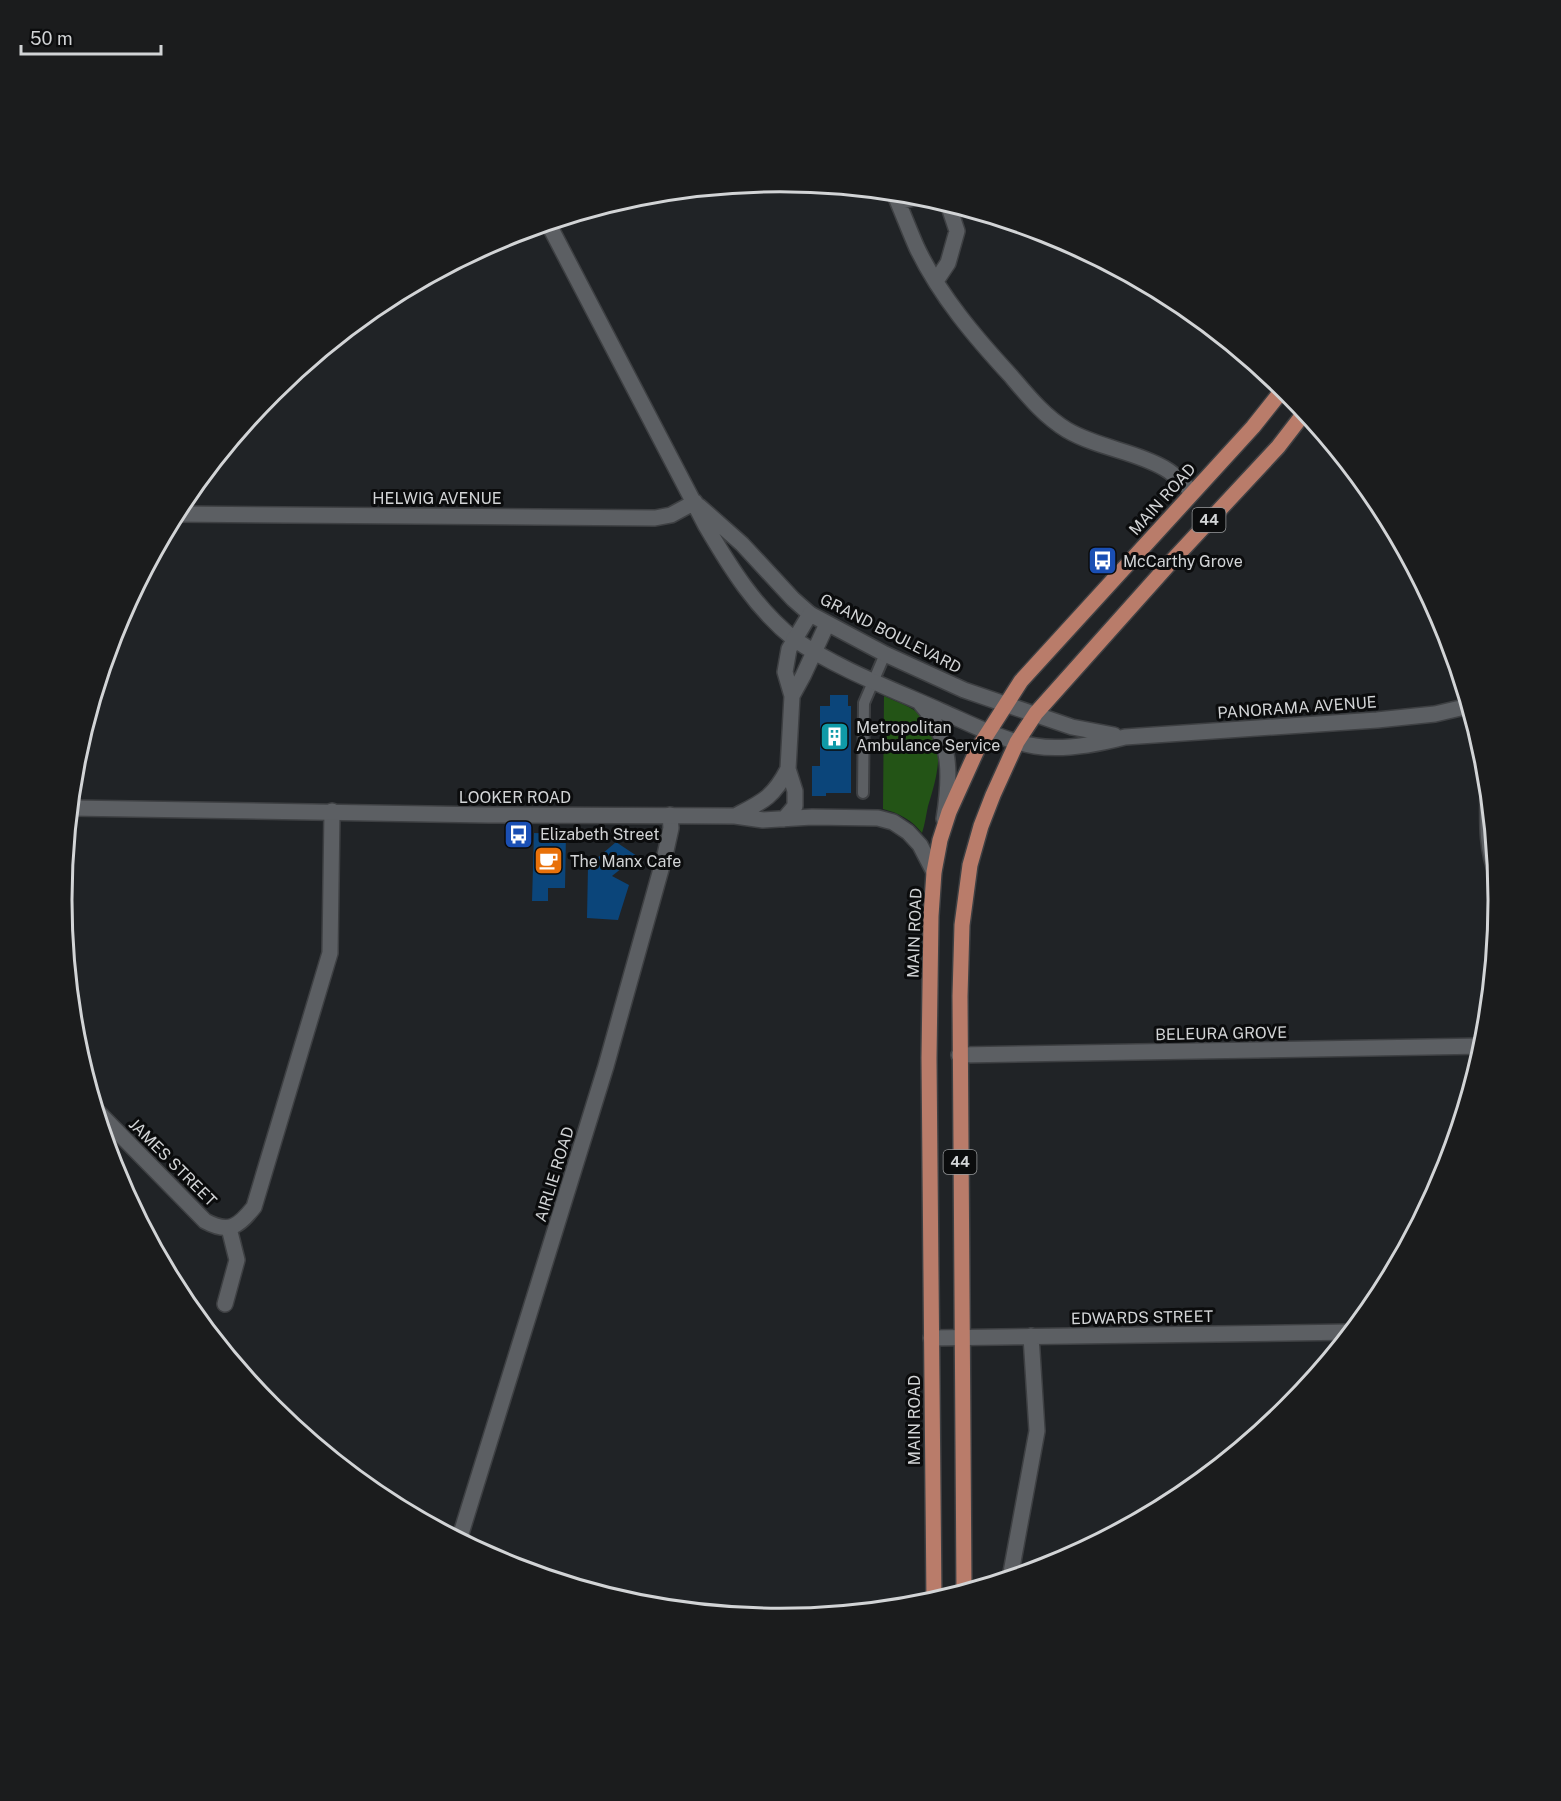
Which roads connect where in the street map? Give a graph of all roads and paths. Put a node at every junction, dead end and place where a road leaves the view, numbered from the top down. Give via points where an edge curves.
1 (898, 202) edge
2 (951, 213) edge
3 (552, 230) edge
4 (936, 281) junction
5 (1277, 396) edge
6 (1300, 419) edge
7 (1192, 492) junction
8 (694, 502) junction
9 (187, 514) edge
10 (810, 614) junction
11 (827, 624) junction
12 (794, 639) junction
13 (814, 652) junction
14 (885, 654) junction
15 (874, 680) junction
16 (792, 696) junction
17 (919, 701) junction
18 (1005, 704) junction
19 (1462, 708) edge
20 (1036, 713) junction
21 (988, 731) junction
22 (1125, 737) junction
23 (1017, 742) junction
24 (788, 769) junction
25 (863, 793) dead end
26 (78, 808) edge
27 (332, 811) junction
28 (670, 815) junction
29 (735, 816) junction
30 (784, 819) junction
31 (940, 840) junction
32 (934, 872) junction
33 (1473, 1046) edge
34 (959, 1055) junction
35 (108, 1122) edge
36 (229, 1228) junction
37 (225, 1304) dead end
38 (1343, 1332) edge
39 (962, 1336) junction
40 (1031, 1336) junction
41 (931, 1338) junction
42 (461, 1533) edge
43 (1013, 1569) edge
44 (964, 1585) edge
45 (934, 1592) edge

1 - 4 street
2 - 4 street via 957,231 948,263
3 - 8 street, GRAND BOULEVARD
4 - 7 street via 970,331 1051,420 1096,444 1165,468
5 - 7 main road, MAIN ROAD / 44
6 - 20 main road, 44
7 - 18 main road, MAIN ROAD / 44 via 1048,650
8 - 9 street, HELWIG AVENUE via 671,515 655,518
8 - 10 street, GRAND BOULEVARD
8 - 12 street, GRAND BOULEVARD via 742,584
10 - 11 street, GRAND BOULEVARD
10 - 12 street
11 - 13 street
11 - 14 street, GRAND BOULEVARD
12 - 13 street, GRAND BOULEVARD
12 - 16 street via 785,672
13 - 15 street
13 - 16 street
14 - 15 lane
14 - 18 street, GRAND BOULEVARD
15 - 17 street
15 - 25 lane via 864,703
16 - 24 street
17 - 21 street
17 - 31 street via 932,716 947,754 947,801
18 - 20 street, PANORAMA AVENUE
18 - 21 main road, MAIN ROAD / 44
19 - 22 street, PANORAMA AVENUE via 1377,720
20 - 22 street, PANORAMA AVENUE via 1088,731
20 - 23 main road, 44
21 - 23 street
21 - 31 main road, MAIN ROAD / 44
22 - 23 street, PANORAMA AVENUE via 1055,747
23 - 34 main road, 44 via 981,826 970,865 962,926
24 - 29 street via 772,794
24 - 30 street via 795,806
26 - 27 street, LOOKER ROAD
27 - 28 street, LOOKER ROAD
27 - 36 street via 330,953 254,1207 242,1222
28 - 29 street, LOOKER ROAD
28 - 42 street, AIRLIE ROAD via 664,855 606,1065
29 - 30 street, LOOKER ROAD
30 - 32 street, LOOKER ROAD via 866,817 893,822 920,845
31 - 32 main road, MAIN ROAD / 44
32 - 41 main road, MAIN ROAD / 44 via 929,1058
33 - 34 street, BELEURA GROVE
34 - 39 main road, 44
35 - 36 street, JAMES STREET via 205,1221
36 - 37 street via 237,1260
38 - 40 street, EDWARDS STREET
39 - 40 street, EDWARDS STREET
39 - 41 street, EDWARDS STREET
39 - 44 main road, 44
40 - 43 street via 1037,1431
41 - 45 main road, MAIN ROAD / 44

